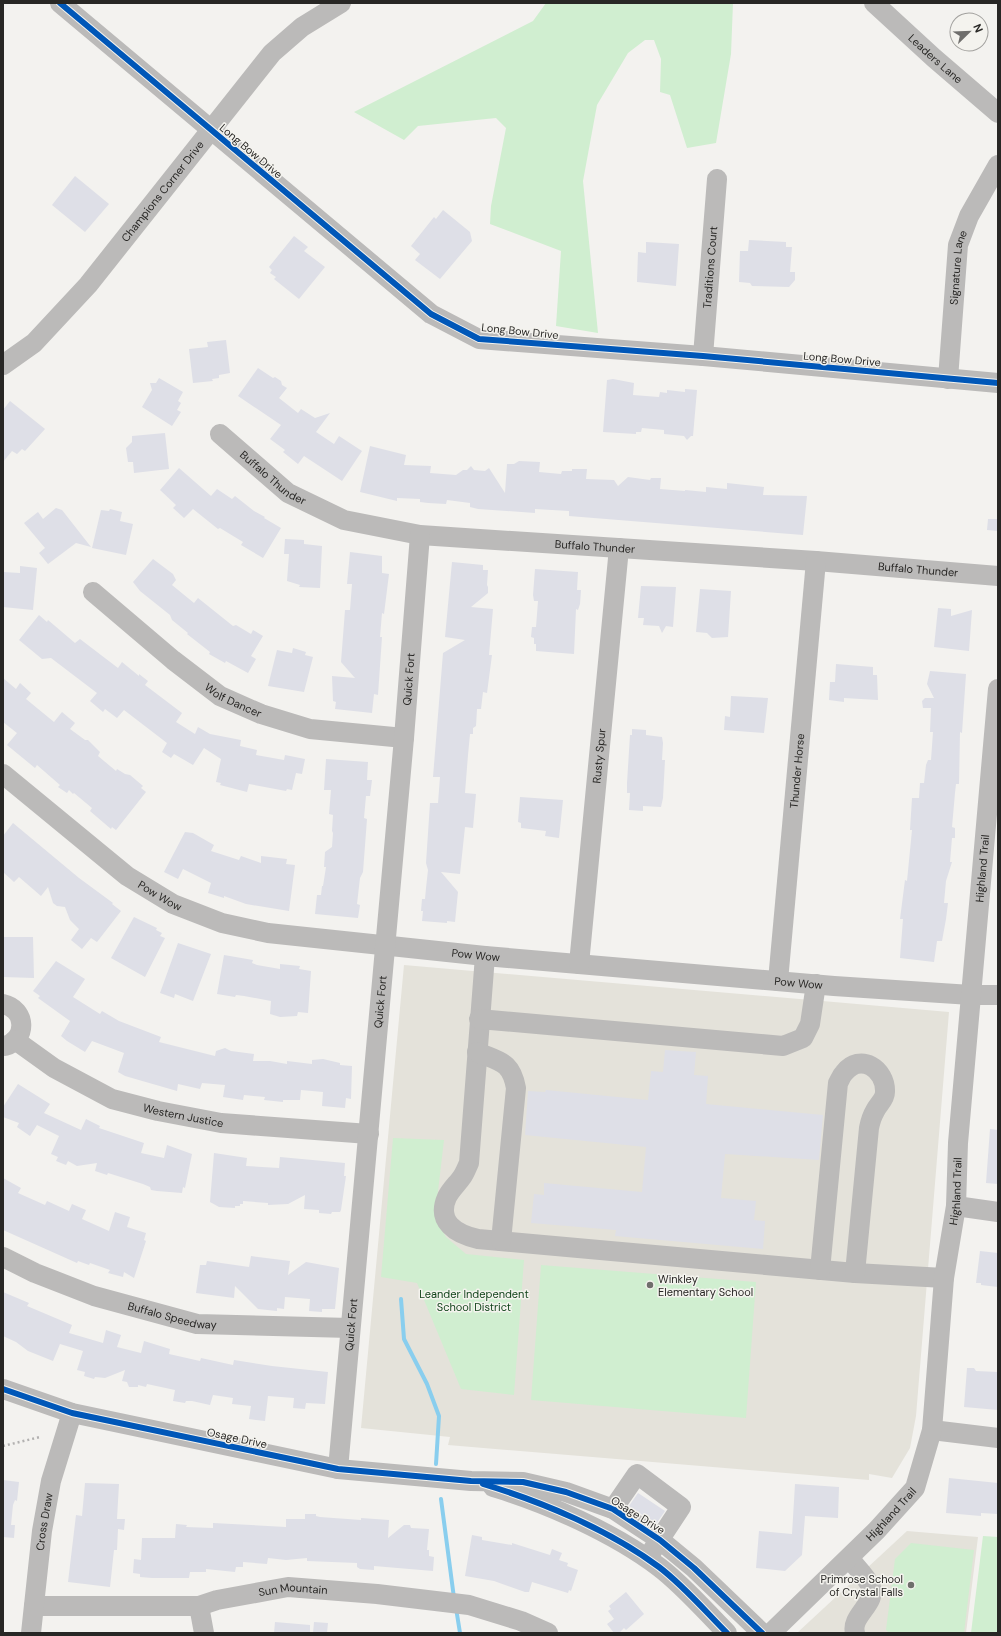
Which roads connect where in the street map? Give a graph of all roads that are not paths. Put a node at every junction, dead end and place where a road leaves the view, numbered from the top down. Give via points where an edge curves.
1 (60, 3) edge
2 (341, 3) edge
3 (874, 3) edge
4 (998, 113) edge
5 (211, 130) junction
6 (998, 165) edge
7 (717, 179) dead end
8 (703, 356) junction
9 (3, 365) edge
10 (948, 379) junction
11 (998, 383) edge
12 (220, 434) dead end
13 (420, 534) junction
14 (619, 548) junction
15 (816, 560) junction
16 (998, 576) edge
17 (93, 592) dead end
18 (998, 689) edge
19 (404, 738) junction
20 (3, 774) edge
21 (386, 946) junction
22 (485, 956) junction
23 (579, 964) junction
24 (778, 981) junction
25 (816, 984) junction
26 (971, 995) junction
27 (998, 995) edge
28 (3, 1004) edge
29 (479, 1019) junction
30 (9, 1044) edge
31 (477, 1052) junction
32 (369, 1134) junction
33 (956, 1206) junction
34 (998, 1212) edge
35 (502, 1241) junction
36 (3, 1257) edge
37 (820, 1270) junction
38 (855, 1273) junction
39 (944, 1278) junction
40 (350, 1328) junction
41 (3, 1389) edge
42 (72, 1413) junction
43 (932, 1430) junction
44 (998, 1438) edge
45 (338, 1469) junction
46 (471, 1481) junction
47 (613, 1509) junction
48 (660, 1540) junction
49 (849, 1558) junction
50 (647, 1559) junction
51 (34, 1606) junction
52 (199, 1606) junction
53 (31, 1633) edge
54 (204, 1633) edge
55 (548, 1633) edge
56 (727, 1633) edge
57 (762, 1633) edge
58 (771, 1633) edge
59 (854, 1633) edge

1 - 5 street, Long Bow Drive
2 - 5 street, Champions Corner Drive via 302,27 272,53
3 - 4 street, Leaders Lane
5 - 8 street, Long Bow Drive via 431,314 479,338
5 - 9 street, Champions Corner Drive via 88,285 34,343
6 - 10 street, Signature Lane via 969,216 958,245
7 - 8 street, Traditions Court
8 - 10 street, Long Bow Drive
10 - 11 street, Long Bow Drive
12 - 13 street, Buffalo Thunder via 288,493 344,520
13 - 14 street, Buffalo Thunder
13 - 19 street, Quick Fort
14 - 15 street, Buffalo Thunder
14 - 23 street, Rusty Spur
15 - 16 street, Buffalo Thunder
15 - 24 street, Thunder Horse
17 - 19 street, Wolf Dancer via 220,696 261,714 310,729
18 - 26 street, Highland Trail
19 - 21 street, Quick Fort
20 - 21 street, Pow Wow via 127,876 173,904 222,923 268,933
21 - 22 street, Pow Wow
21 - 32 street, Quick Fort
22 - 23 street, Pow Wow
22 - 29 street
23 - 24 street, Pow Wow
24 - 25 street, Pow Wow
25 - 26 street, Pow Wow
25 - 29 street via 810,1024 803,1038 783,1046
26 - 27 street, Pow Wow
26 - 33 street, Highland Trail via 958,1143
28 - 30 street, Western Justice via 19,1013 22,1024 20,1035
29 - 31 street
30 - 32 street, Western Justice via 112,1099 158,1111 221,1123
31 - 35 street via 506,1064 513,1074 516,1088
31 - 35 street via 469,1163 463,1176 447,1196 444,1210 452,1230 478,1239
32 - 40 street, Quick Fort
33 - 34 street
33 - 39 street, Highland Trail
35 - 37 street
36 - 40 street, Buffalo Speedway via 35,1273 94,1296 197,1324
37 - 38 street
37 - 38 street via 838,1084 844,1072 852,1066 862,1064 871,1065 880,1071 886,1093 874,1111 869,1128
38 - 39 street
39 - 43 street, Highland Trail
40 - 45 street, Quick Fort
41 - 42 street, Osage Drive
42 - 45 street, Osage Drive
42 - 51 street, Cross Draw via 51,1482 42,1532
43 - 44 street
43 - 49 street, Highland Trail via 915,1488
45 - 46 street, Osage Drive
46 - 47 street, Osage Drive via 523,1482 546,1486
46 - 50 street, Osage Drive via 555,1510
47 - 48 street, Osage Drive
47 - 48 street via 637,1474 681,1506
48 - 50 street
48 - 57 street, Osage Drive via 694,1568
49 - 58 street, Highland Trail
49 - 59 street via 871,1586 872,1594 854,1623
50 - 56 street, Osage Drive via 682,1588
51 - 52 street, Sun Mountain
51 - 53 street, Cross Draw
52 - 54 street
52 - 55 street, Sun Mountain via 217,1600 288,1587 469,1605 521,1621

